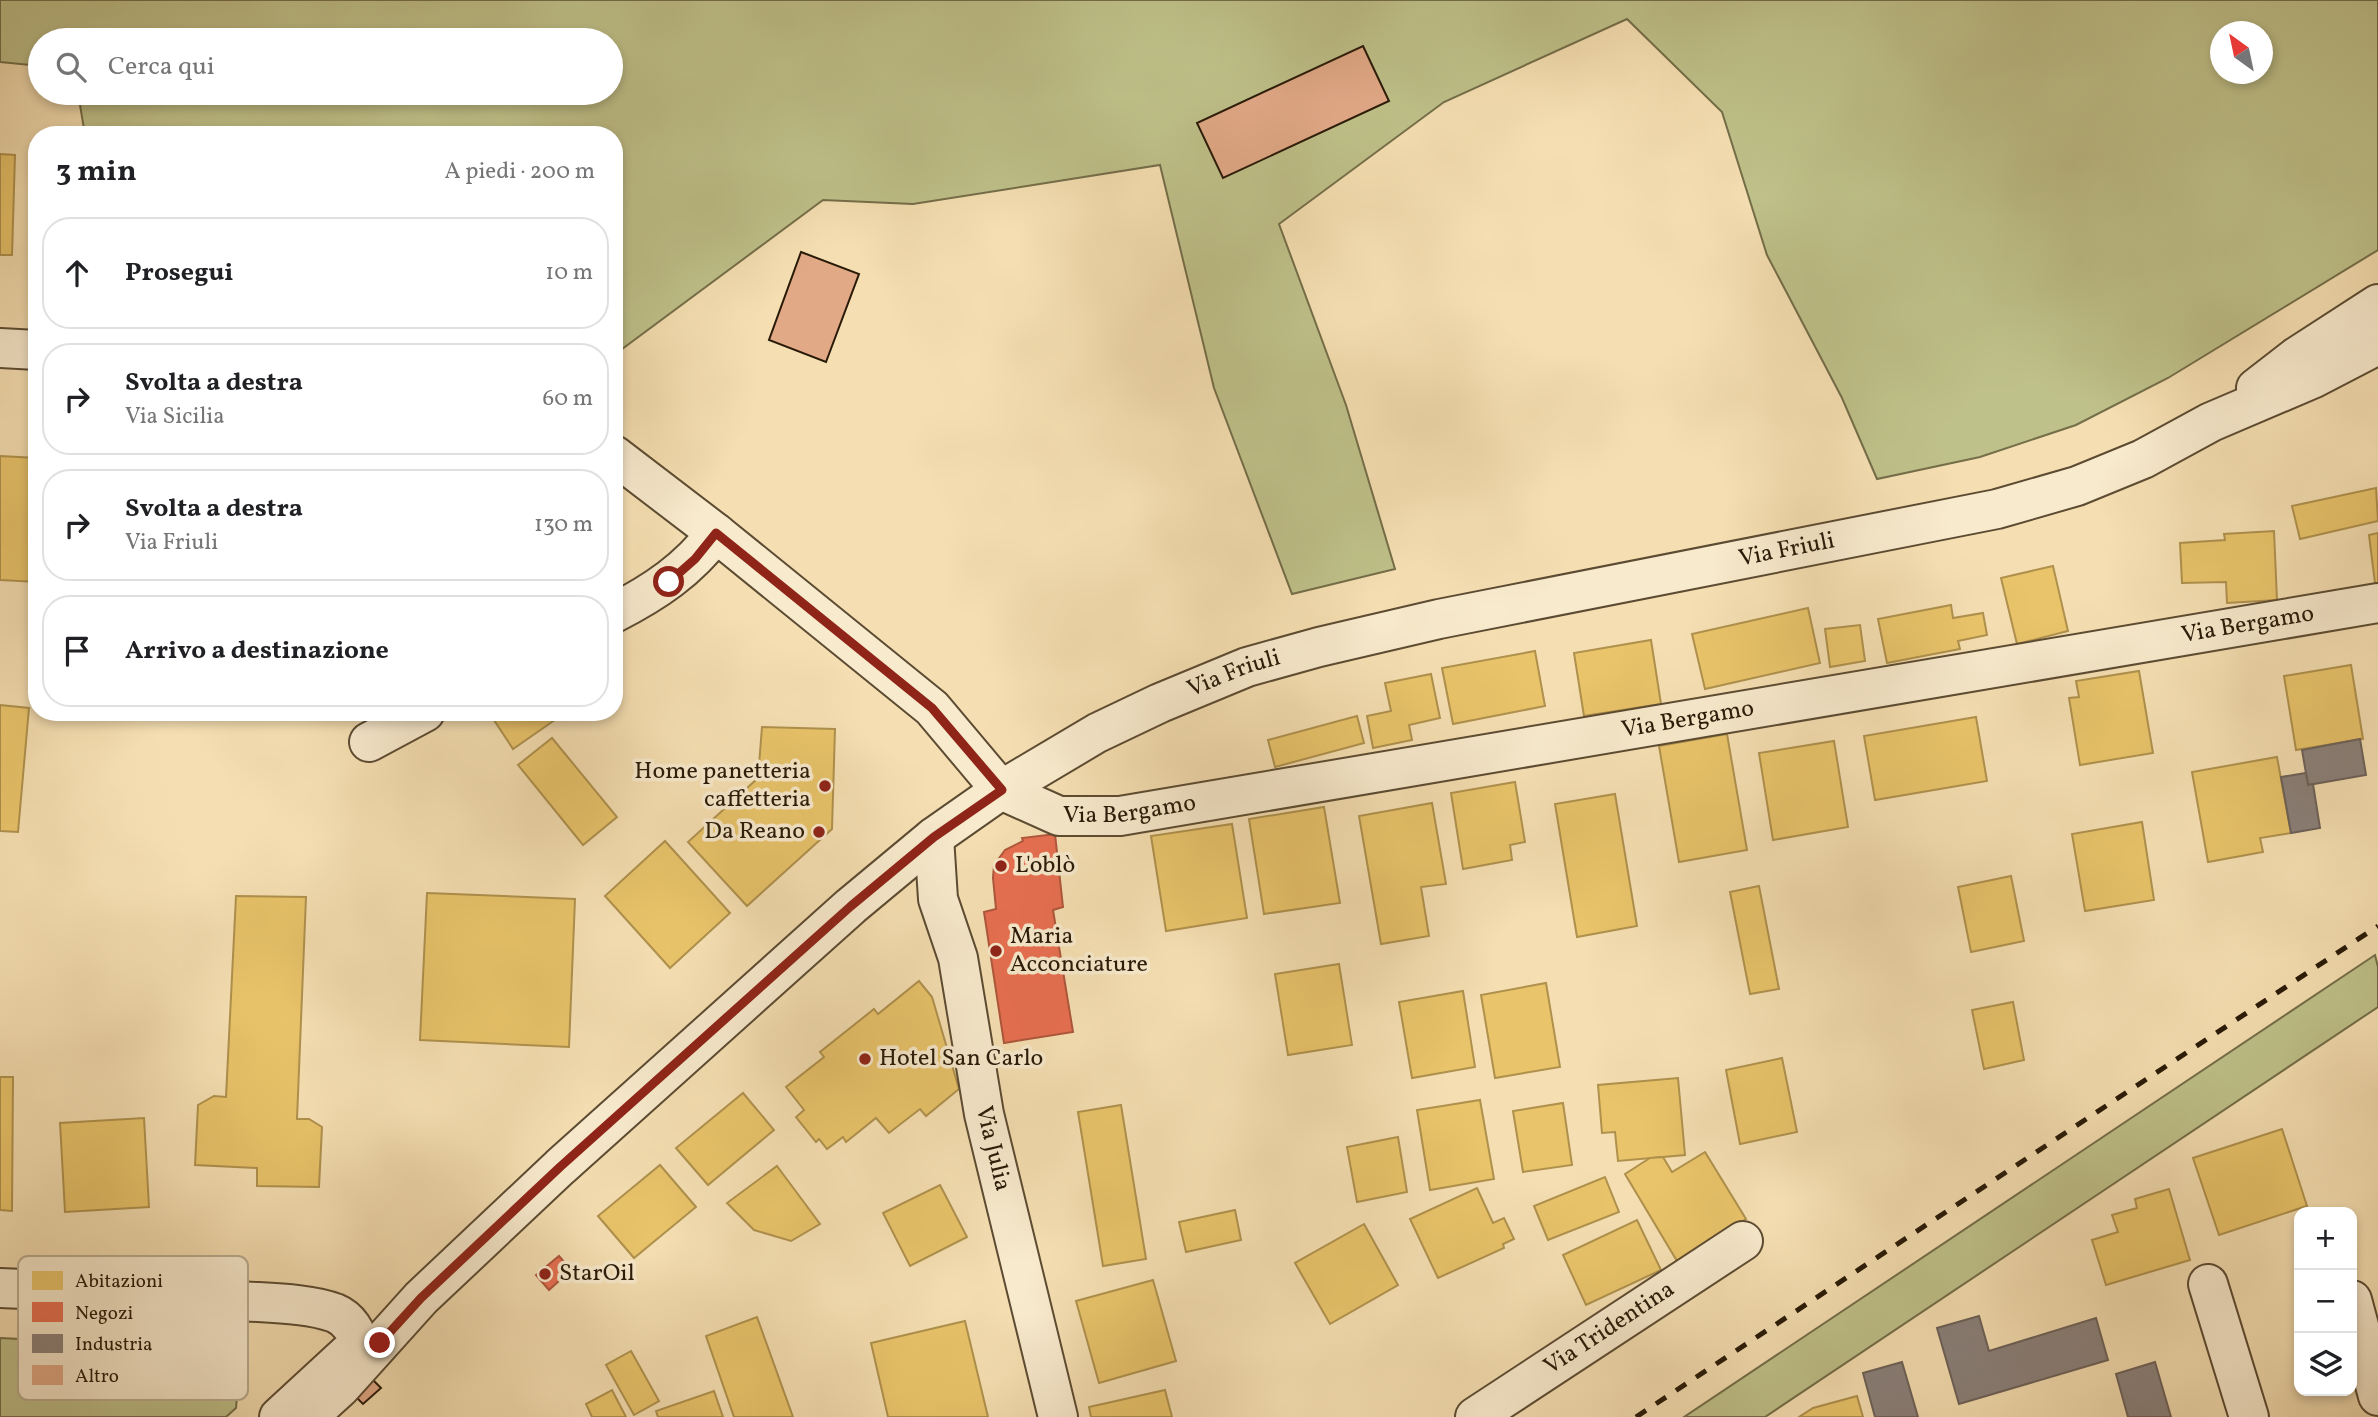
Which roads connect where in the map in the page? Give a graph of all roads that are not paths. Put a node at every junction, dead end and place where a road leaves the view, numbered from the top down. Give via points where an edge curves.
1 (2378, 304) edge
2 (2378, 345) edge
3 (0, 348) edge
4 (28, 349) edge
5 (2211, 422) junction
6 (623, 462) edge
7 (716, 533) junction
8 (2378, 603) edge
9 (623, 608) edge
10 (408, 721) edge
11 (369, 742) dead end
12 (1002, 790) junction
13 (934, 837) junction
14 (1743, 1241) dead end
15 (436, 1284) junction
16 (2208, 1284) dead end
17 (0, 1288) edge
18 (18, 1289) edge
19 (248, 1302) edge
20 (2357, 1318) edge
21 (356, 1334) junction
22 (2378, 1396) edge
23 (248, 1417) edge
24 (279, 1417) edge
25 (308, 1417) edge
26 (1058, 1417) edge
27 (1475, 1417) edge
28 (2249, 1417) edge

1 - 5 street, Via Friuli via 2295,357
2 - 5 street, Via Friuli
3 - 4 street
5 - 12 street, Via Friuli via 2077,486 1997,509 1439,619 1247,667 1110,727
6 - 7 street
7 - 9 street via 678,575
7 - 12 street via 932,708
8 - 12 street, Via Bergamo via 1120,816 1059,816
10 - 11 street
12 - 13 street, Via Friuli
13 - 15 street, Via Friuli via 674,1063
13 - 26 street, Via Julia via 938,899 958,958 984,1114
14 - 27 street, Via Tridentina
15 - 21 street, Via Friuli
15 - 25 street, Via Friuli
16 - 28 street
17 - 18 street
19 - 21 street via 332,1312 346,1320
20 - 22 street
21 - 23 street, Via Friuli via 297,1374
21 - 24 street via 357,1344 351,1352

